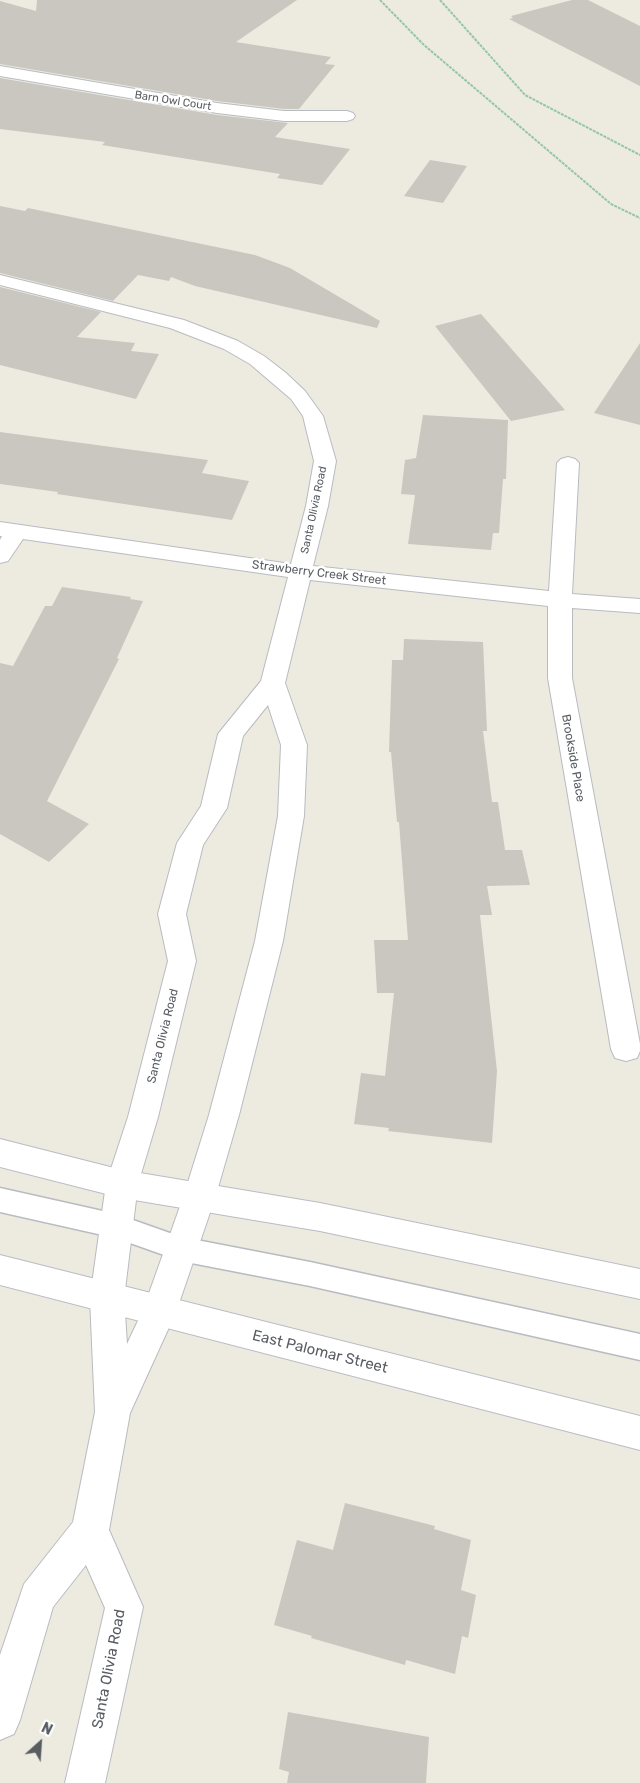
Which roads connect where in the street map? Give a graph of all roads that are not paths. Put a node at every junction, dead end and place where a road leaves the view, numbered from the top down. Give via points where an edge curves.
1 (0, 71) edge
2 (347, 116) dead end
3 (0, 280) edge
4 (568, 463) dead end
5 (8, 530) edge
6 (0, 556) edge
7 (300, 572) junction
8 (560, 600) junction
9 (640, 606) edge
10 (273, 683) junction
11 (626, 1049) dead end
12 (0, 1153) edge
13 (122, 1184) junction
14 (199, 1198) junction
15 (0, 1200) edge
16 (116, 1226) junction
17 (181, 1249) junction
18 (0, 1270) edge
19 (640, 1284) edge
20 (107, 1298) junction
21 (159, 1312) junction
22 (640, 1347) edge
23 (113, 1412) junction
24 (640, 1433) edge
25 (90, 1531) junction
26 (0, 1720) edge
27 (85, 1783) edge

1 - 2 street, Barn Owl Court via 217,108 284,116
3 - 7 street, Santa Olivia Road via 177,324 231,345 279,377 313,416 325,461
4 - 8 street, Brookside Place
5 - 6 street
5 - 7 street, Strawberry Creek Street
7 - 8 street, Strawberry Creek Street
7 - 10 street, Santa Olivia Road
8 - 9 street, Strawberry Creek Street
8 - 11 street, Brookside Place via 560,678
10 - 13 street, Santa Olivia Road via 231,734 214,808 190,843 172,914 182,961 143,1117
10 - 14 street, Santa Olivia Road via 294,745 291,816 270,941
12 - 13 street
13 - 14 street
13 - 16 street, Santa Olivia Road
14 - 17 street, Santa Olivia Road
14 - 19 street via 320,1217
15 - 16 lane
16 - 17 lane
16 - 20 street, Santa Olivia Road
17 - 21 street, Santa Olivia Road
17 - 22 lane
18 - 20 street, East Palomar Street
20 - 21 street, East Palomar Street
20 - 23 street, Santa Olivia Road
21 - 23 street, Santa Olivia Road
21 - 24 street, East Palomar Street
23 - 25 street, Santa Olivia Road
25 - 26 street, Santa Olivia Road via 37,1597
25 - 27 street, Santa Olivia Road via 124,1607

